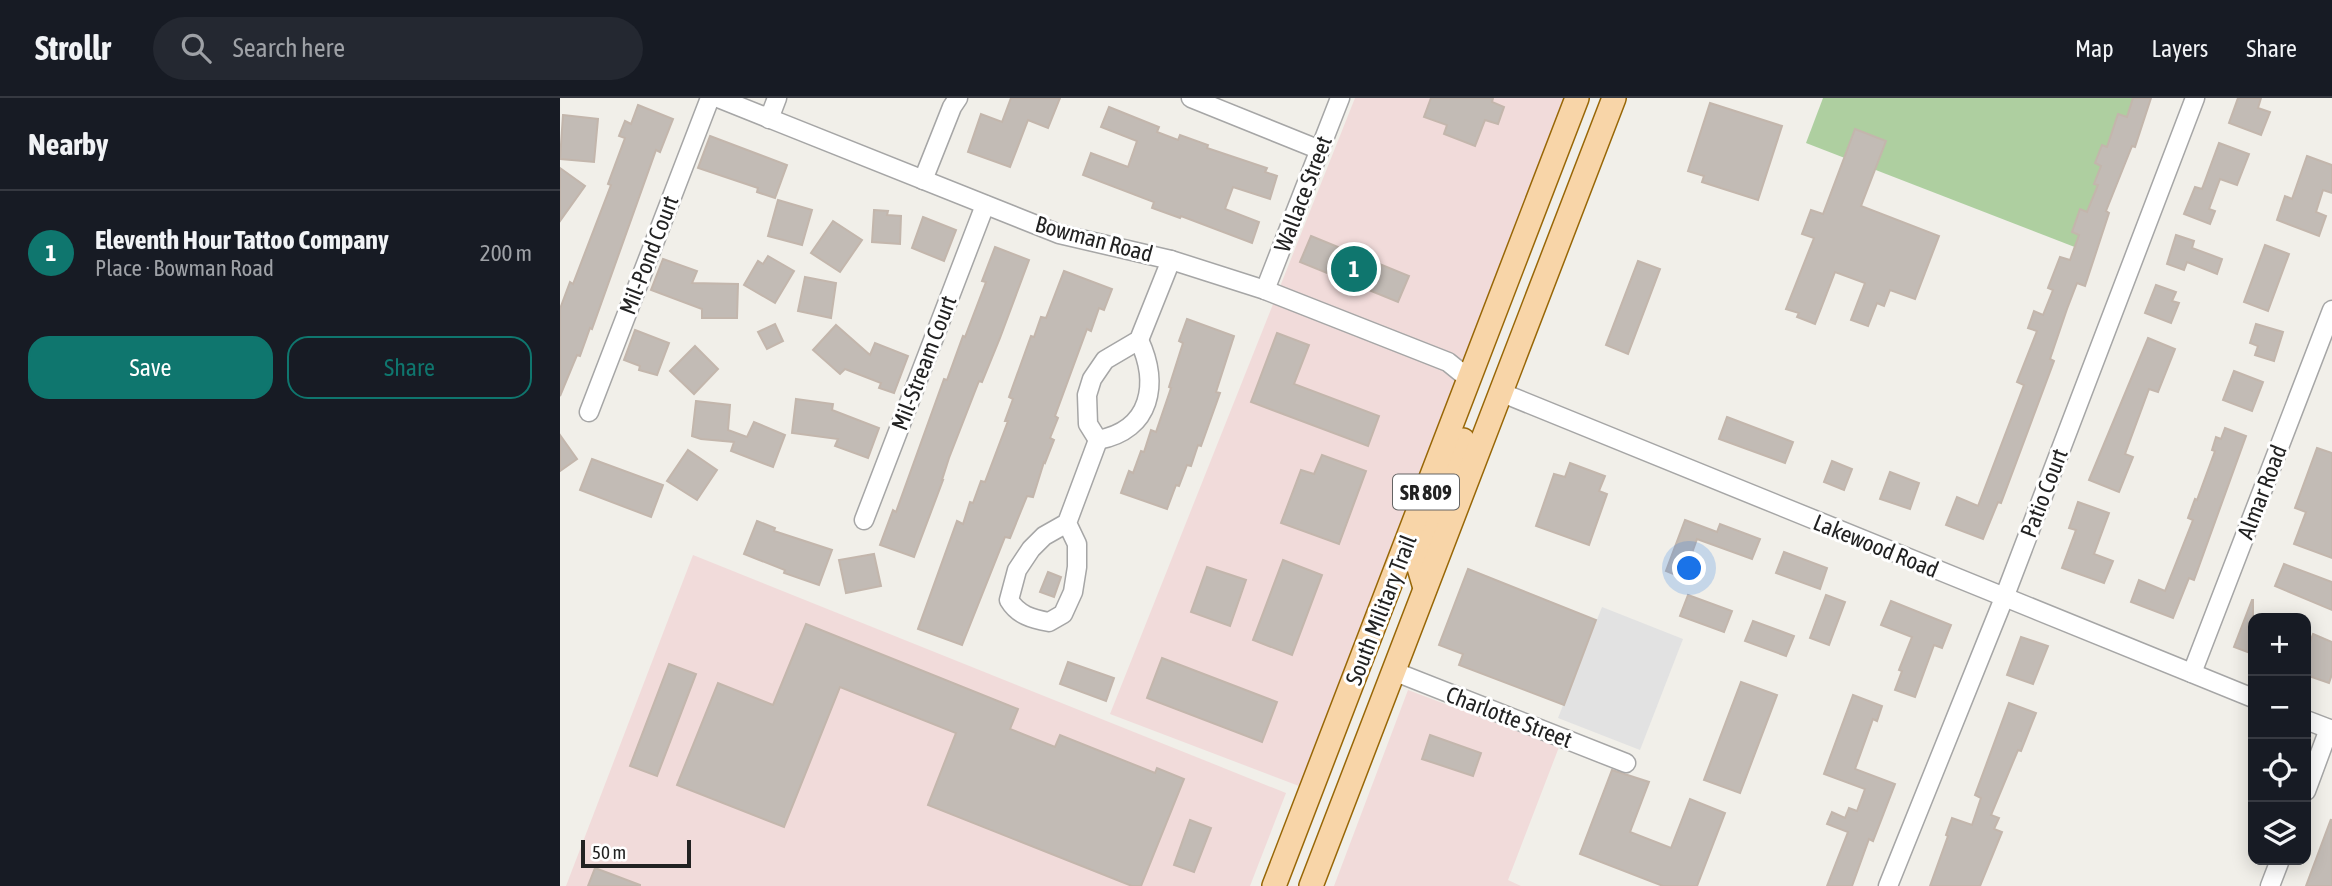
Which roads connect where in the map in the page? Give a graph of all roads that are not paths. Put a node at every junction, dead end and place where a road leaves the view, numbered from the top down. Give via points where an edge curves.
1 (710, 98) edge
2 (718, 98) edge
3 (777, 98) edge
4 (958, 98) edge
5 (1191, 98) edge
6 (1340, 98) edge
7 (1577, 98) edge
8 (2194, 98) edge
9 (1612, 99) edge
10 (769, 118) junction
11 (1320, 150) junction
12 (923, 180) junction
13 (1537, 203) junction
14 (985, 205) junction
15 (1171, 260) junction
16 (1265, 290) junction
17 (2332, 310) edge
18 (1139, 340) junction
19 (1469, 379) junction
20 (1500, 392) junction
21 (589, 412) dead end
22 (1098, 440) junction
23 (864, 520) dead end
24 (1067, 523) junction
25 (1425, 588) junction
26 (1385, 598) junction
27 (2004, 598) junction
28 (1393, 671) junction
29 (2192, 673) junction
30 (2248, 696) edge
31 (2311, 722) edge
32 (2331, 730) edge
33 (1626, 763) dead end
34 (2311, 779) edge
35 (1331, 834) junction
36 (2278, 865) edge
37 (1273, 886) edge
38 (1311, 886) edge
39 (1888, 886) edge
40 (2270, 886) edge

1 - 21 street, Mil-Pond Court
2 - 10 street, Bowman Road
3 - 10 street
4 - 12 street
5 - 11 street
6 - 11 street, Wallace Street
7 - 13 main road, South Military Trail / SR 809
8 - 27 street, Patio Court
9 - 20 main road, South Military Trail / SR 809
10 - 12 street, Bowman Road
11 - 16 street, Wallace Street
12 - 14 street, Bowman Road
13 - 19 main road, South Military Trail / SR 809
13 - 20 main road via 1535,227 1487,361 1491,381
14 - 15 street, Bowman Road via 1059,234
14 - 23 street, Mil-Stream Court
15 - 16 street, Bowman Road
15 - 18 street
16 - 19 street, Bowman Road via 1447,362
17 - 29 street, Almar Road
18 - 22 street via 1105,360 1093,379 1087,395 1088,424
18 - 22 street via 1151,382 1145,408 1115,437
19 - 25 main road via 1476,400 1472,416 1417,561
19 - 26 main road, South Military Trail / SR 809
20 - 25 main road, South Military Trail / SR 809
20 - 27 street, Lakewood Road
22 - 24 street
24 - 24 street via 1044,536 1017,570 1009,600 1023,615 1049,622 1063,614 1077,567 1077,544
25 - 28 main road, South Military Trail / SR 809
26 - 35 main road via 1390,614 1320,797
26 - 37 main road, South Military Trail / SR 809
27 - 29 street, Lakewood Road
27 - 39 street, Patio Court
28 - 33 street, Charlotte Street
28 - 35 main road, South Military Trail / SR 809
29 - 30 street, Lakewood Road
31 - 32 street
32 - 34 street
35 - 38 main road, South Military Trail / SR 809
36 - 40 street

